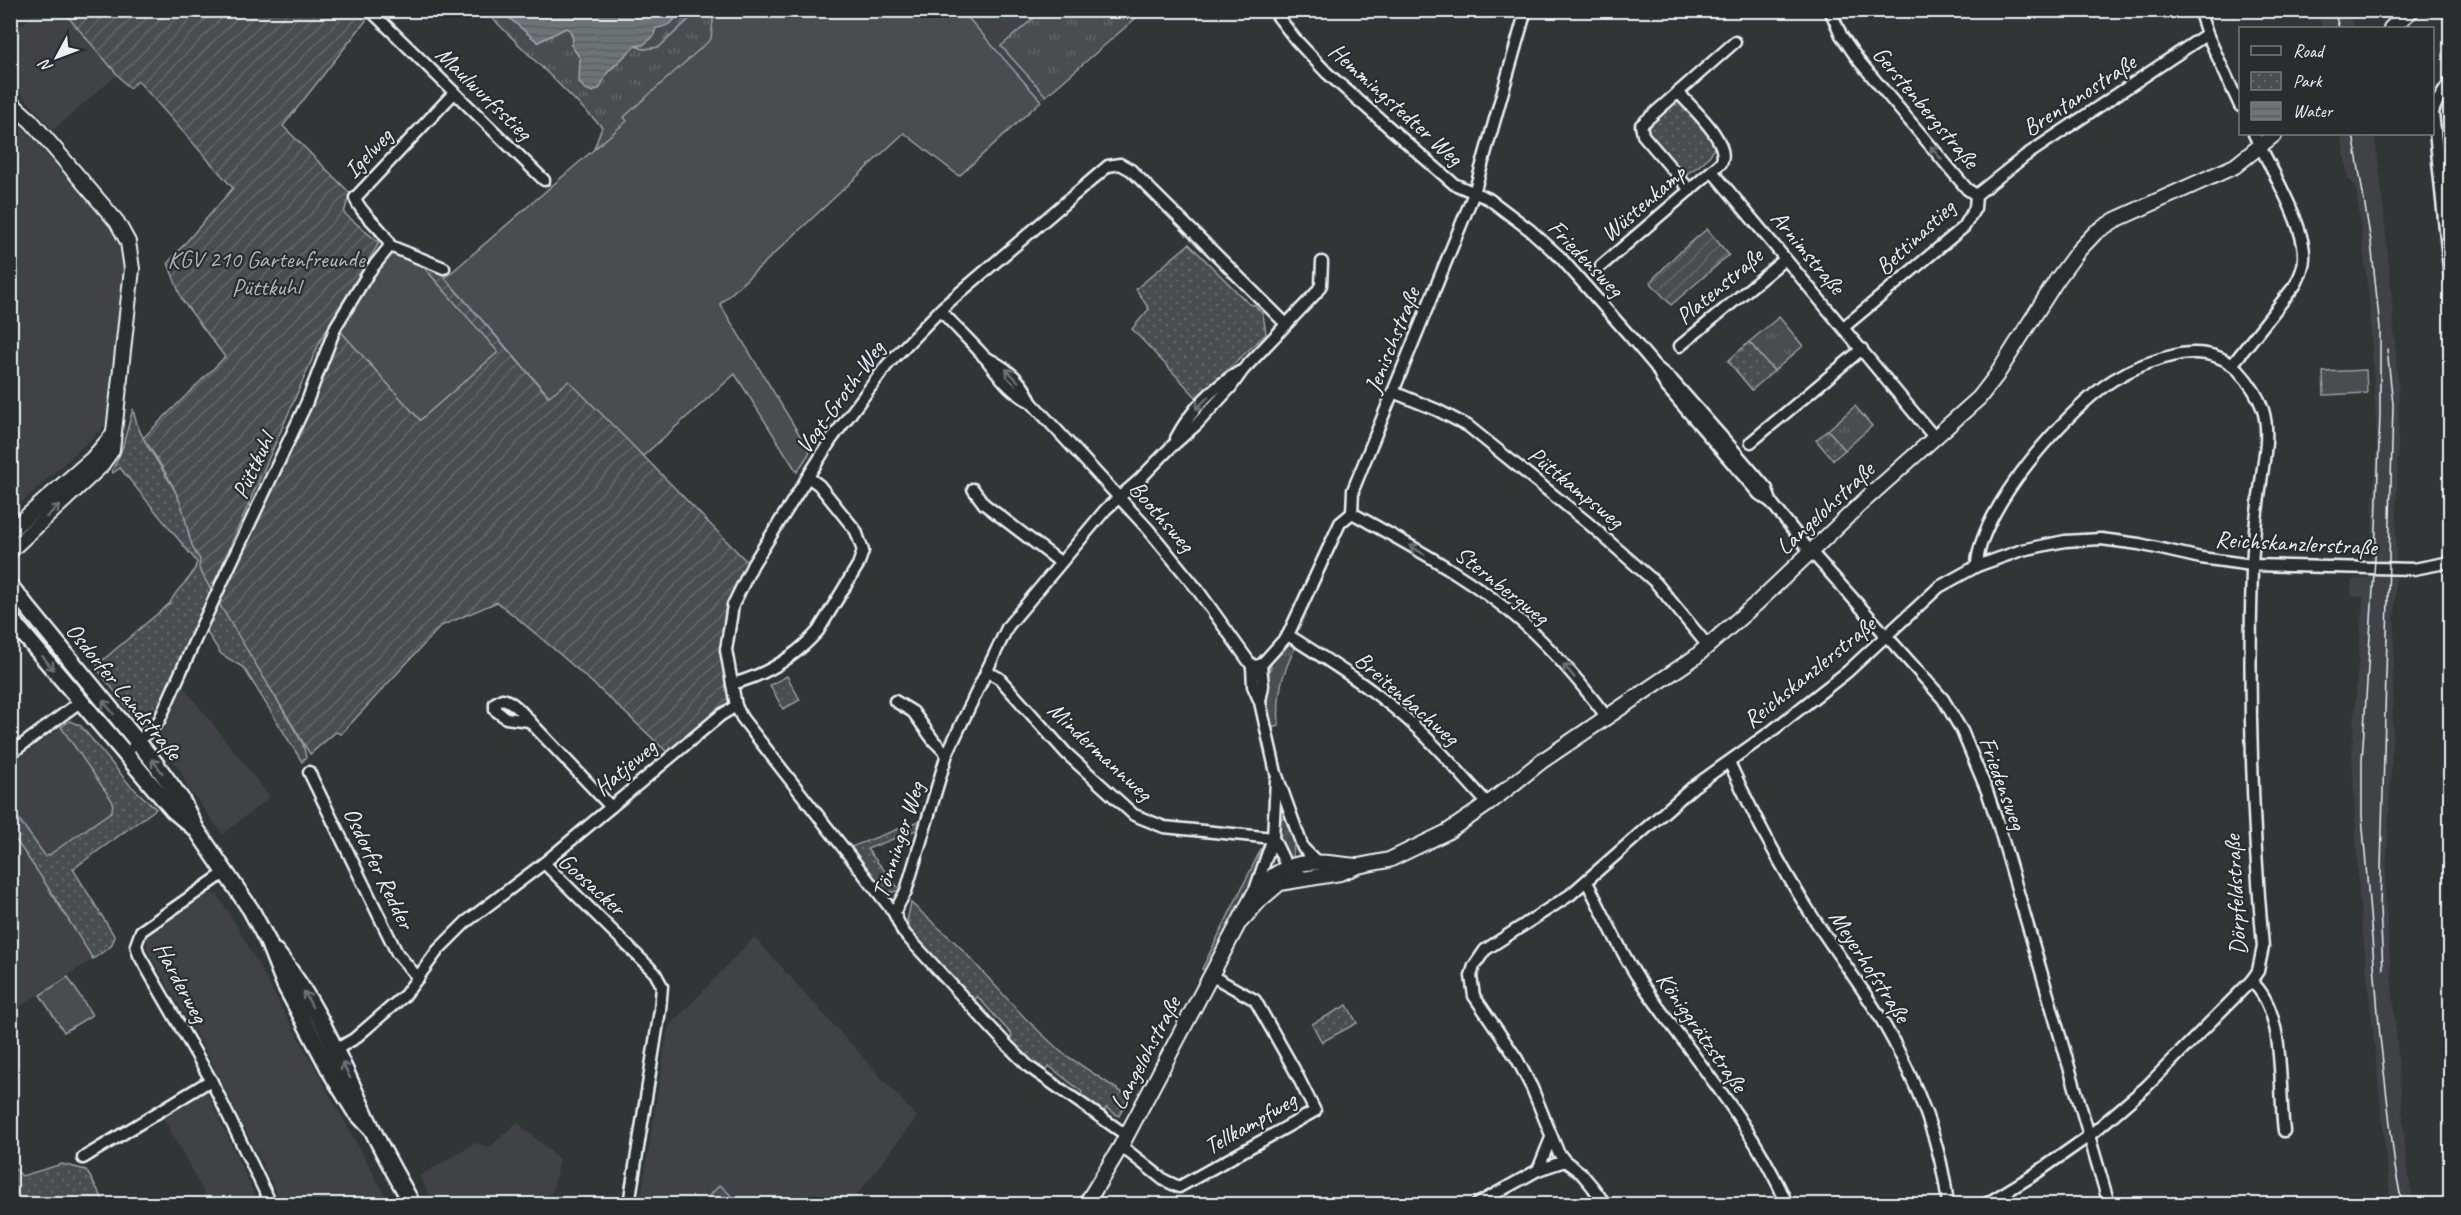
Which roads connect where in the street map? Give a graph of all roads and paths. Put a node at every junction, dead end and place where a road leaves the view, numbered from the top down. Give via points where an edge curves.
1 (370, 10) edge
2 (1273, 10) edge
3 (1526, 10) edge
4 (1830, 10) edge
5 (2199, 10) edge
6 (2412, 10) edge
7 (2392, 27) edge
8 (2207, 34) junction
9 (1735, 42) dead end
10 (2451, 82) edge
11 (1678, 92) junction
12 (454, 93) junction
13 (10, 102) edge
14 (2239, 102) edge
15 (2434, 110) edge
16 (2434, 121) edge
17 (2272, 135) edge
18 (2257, 140) edge
19 (1712, 171) junction
20 (544, 180) dead end
21 (1690, 190) junction
22 (1474, 193) junction
23 (1976, 195) junction
24 (390, 246) junction
25 (1785, 258) junction
26 (1322, 262) dead end
27 (1602, 266) dead end
28 (444, 268) dead end
29 (2451, 278) edge
30 (940, 310) junction
31 (1287, 324) junction
32 (1844, 327) junction
33 (1680, 346) dead end
34 (1862, 349) junction
35 (2232, 364) junction
36 (1393, 392) junction
37 (114, 434) junction
38 (1935, 438) junction
39 (1751, 442) dead end
40 (808, 477) junction
41 (973, 489) dead end
42 (1119, 497) junction
43 (1352, 513) junction
44 (10, 531) edge
45 (10, 552) edge
46 (1810, 552) junction
47 (1060, 562) junction
48 (2451, 562) edge
49 (2252, 565) junction
50 (1977, 566) junction
51 (10, 586) edge
52 (10, 618) edge
53 (1288, 635) junction
54 (1888, 636) junction
55 (1708, 646) junction
56 (1257, 665) junction
57 (986, 671) junction
58 (732, 684) junction
59 (81, 701) junction
60 (895, 701) dead end
61 (736, 706) junction
62 (1606, 716) junction
63 (529, 721) dead end
64 (138, 743) junction
65 (10, 754) edge
66 (126, 754) junction
67 (947, 754) junction
68 (1729, 762) junction
69 (309, 772) dead end
70 (1276, 773) junction
71 (1488, 804) junction
72 (611, 807) junction
73 (196, 829) junction
74 (1273, 838) junction
75 (1300, 842) junction
76 (1317, 862) junction
77 (544, 863) junction
78 (1291, 866) junction
79 (1358, 866) junction
80 (226, 872) junction
81 (1305, 878) junction
82 (1587, 882) junction
83 (1280, 884) junction
84 (1254, 894) junction
85 (894, 913) junction
86 (1241, 921) junction
87 (1212, 976) junction
88 (418, 978) junction
89 (2251, 981) junction
90 (329, 1053) junction
91 (211, 1080) junction
92 (2284, 1131) dead end
93 (2089, 1136) junction
94 (1551, 1138) junction
95 (1123, 1140) junction
96 (83, 1158) dead end
97 (1565, 1161) junction
98 (1538, 1170) junction
99 (271, 1204) edge
100 (412, 1204) edge
101 (629, 1204) edge
102 (1086, 1204) edge
103 (1477, 1204) edge
104 (1605, 1204) edge
105 (1787, 1204) edge
106 (1948, 1204) edge
107 (1986, 1204) edge
108 (2109, 1204) edge

1 - 12 street, Maulwurfsstieg
2 - 22 street, Hemmingstedter Weg via 1309,55 1342,87 1454,184
3 - 22 street, Jenischstraße
23 -> 4 street, Gerstenbergstraße via 1859,61
5 - 8 street
6 - 7 street
8 - 14 street
8 - 23 street, Brentanostraße via 2025,156
9 - 11 street
10 - 15 street
11 - 19 street via 1721,142 1724,158
11 - 21 street via 1644,121 1641,130
12 - 20 street, Maulwurfsstieg
12 - 24 street, Igelweg via 355,198 386,234
13 - 37 street via 100,200 128,242 132,274
16 - 29 street
17 - 18 street, Langelohstraße
18 - 35 street via 2298,228 2304,265 2295,284
18 - 38 street, Langelohstraße via 2235,166 2096,232 2056,281 1989,387
19 - 21 street, Wüstenkamp
19 - 25 street, Arnimstraße
21 - 27 street, Wüstenkamp
22 - 36 street, Jenischstraße
22 - 46 street, Friedensweg via 1502,208 1560,257 1767,489 1771,502
23 - 32 street, Bettinastieg via 1975,208 1964,227
24 - 28 street
24 - 64 street, Püttkuhl via 336,326 306,404 162,715
25 - 32 street, Arnimstraße
25 - 33 street, Platenstraße
26 - 31 street, Tönninger Weg via 1321,285
30 - 31 street, Vogt-Groth-Weg via 1114,164 1131,170
30 - 40 street, Vogt-Groth-Weg via 873,381
30 - 42 street, Boothsweg via 984,356 1013,374 1031,402
31 - 42 street, Tönninger Weg via 1197,424
32 - 34 street, Arnimstraße
34 - 38 street, Arnimstraße
34 - 39 street
35 - 49 street, Dörpfeldstraße via 2257,394 2266,426
35 - 50 street via 2201,352 2174,356 2139,366 2093,394 2049,438 2016,480 1980,542
36 - 43 street, Jenischstraße via 1353,490
36 - 55 street, Püttkampsweg via 1468,426 1656,584
37 - 44 street via 92,459
45 -> 37 street via 104,462 112,450
38 - 46 street, Langelohstraße
40 - 58 street, Vogt-Groth-Weg via 753,564 733,605 726,650
40 - 58 street via 856,531 862,544 862,558 811,639 764,674
41 - 47 street via 984,504
42 - 47 street, Tönninger Weg
42 - 56 street, Boothsweg
43 - 53 street via 1340,523
62 -> 43 street, Sternbergweg via 1554,653 1521,622 1443,565
46 - 54 street, Friedensweg
46 - 55 street, Langelohstraße
47 - 57 street, Tönninger Weg via 1008,626
48 - 49 street, Reichskanzlerstraße via 2414,569
49 - 50 street, Reichskanzlerstraße via 2101,539 2022,550
49 - 89 street, Dörpfeldstraße via 2252,800 2263,948 2258,971
50 - 54 street, Reichskanzlerstraße via 1939,588
64 -> 51 main road, Osdorfer Landstraße
52 -> 59 main road, Osdorfer Landstraße
53 - 56 street
53 - 71 street, Breitenbachweg via 1334,663 1408,721
54 - 68 street, Reichskanzlerstraße
54 - 93 street, Friedensweg via 1943,699 1979,770
55 - 62 street, Langelohstraße
56 - 70 street via 1253,686
57 - 67 street, Tönninger Weg
57 - 74 street, Mindermannweg via 999,678 1066,753 1134,815 1164,827
58 - 61 street, Vogt-Groth-Weg
59 - 65 street
59 - 66 main road, Osdorfer Landstraße
60 - 67 street via 913,712
61 - 72 street, Hatjeweg via 721,714
61 - 85 street, Vogt-Groth-Weg via 754,735
62 - 71 street, Langelohstraße
63 - 72 street
64 - 66 street, Püttkuhl
73 -> 64 main road, Osdorfer Landstraße via 181,799
66 - 73 main road, Osdorfer Landstraße via 173,810
67 - 85 street, Tönninger Weg via 906,891
68 - 82 street, Reichskanzlerstraße via 1681,796
68 - 106 street, Meyerhofstraße via 1769,844 1901,1055 1940,1156
69 - 88 street, Osdorfer Redder via 397,953
70 - 74 street
70 - 75 street
71 - 79 street, Langelohstraße via 1416,848 1389,860
72 - 77 street, Hatjeweg
73 - 80 main road, Osdorfer Landstraße
74 - 78 street via 1279,855
74 - 84 street
75 - 76 street
75 - 78 street
76 - 78 street, Langelohstraße
76 - 79 street, Langelohstraße
77 - 88 street, Goosacker via 466,922 438,950
77 - 101 street, Goosacker via 655,973 662,986
78 - 81 street
78 - 83 street
78 - 84 street, Langelohstraße via 1268,879
79 - 81 street, Langelohstraße via 1341,873
80 - 90 main road, Osdorfer Landstraße via 268,942 289,968
80 - 91 street, Harderweg via 141,931 136,945
81 - 83 street, Langelohstraße
82 - 94 street, Reichskanzlerstraße via 1485,950 1471,976 1474,996 1517,1059
82 - 105 street, Königgrätzstraße via 1635,973 1758,1149
83 - 86 street, Langelohstraße
84 - 86 street, Langelohstraße
85 - 95 street, Tönninger Weg via 903,932 1013,1052
86 - 87 street, Langelohstraße
87 - 95 street, Langelohstraße
87 - 95 street, Tellkampfweg via 1255,1000 1315,1111 1179,1187 1164,1180
88 - 90 street, Goosacker via 405,995 354,1039
89 - 92 street via 2261,990 2271,1014
89 - 93 street, Dörpfeldstraße via 2146,1087
90 - 100 main road, Osdorfer Landstraße via 364,1108
91 - 96 street
91 - 99 street, Harderweg
93 - 107 street, Dörpfeldstraße
93 - 108 street, Friedensweg
94 - 97 street, Reichskanzlerstraße
94 - 98 street
95 - 102 street, Langelohstraße
97 - 98 street
97 - 104 street, Reichskanzlerstraße via 1581,1173
98 - 103 street

